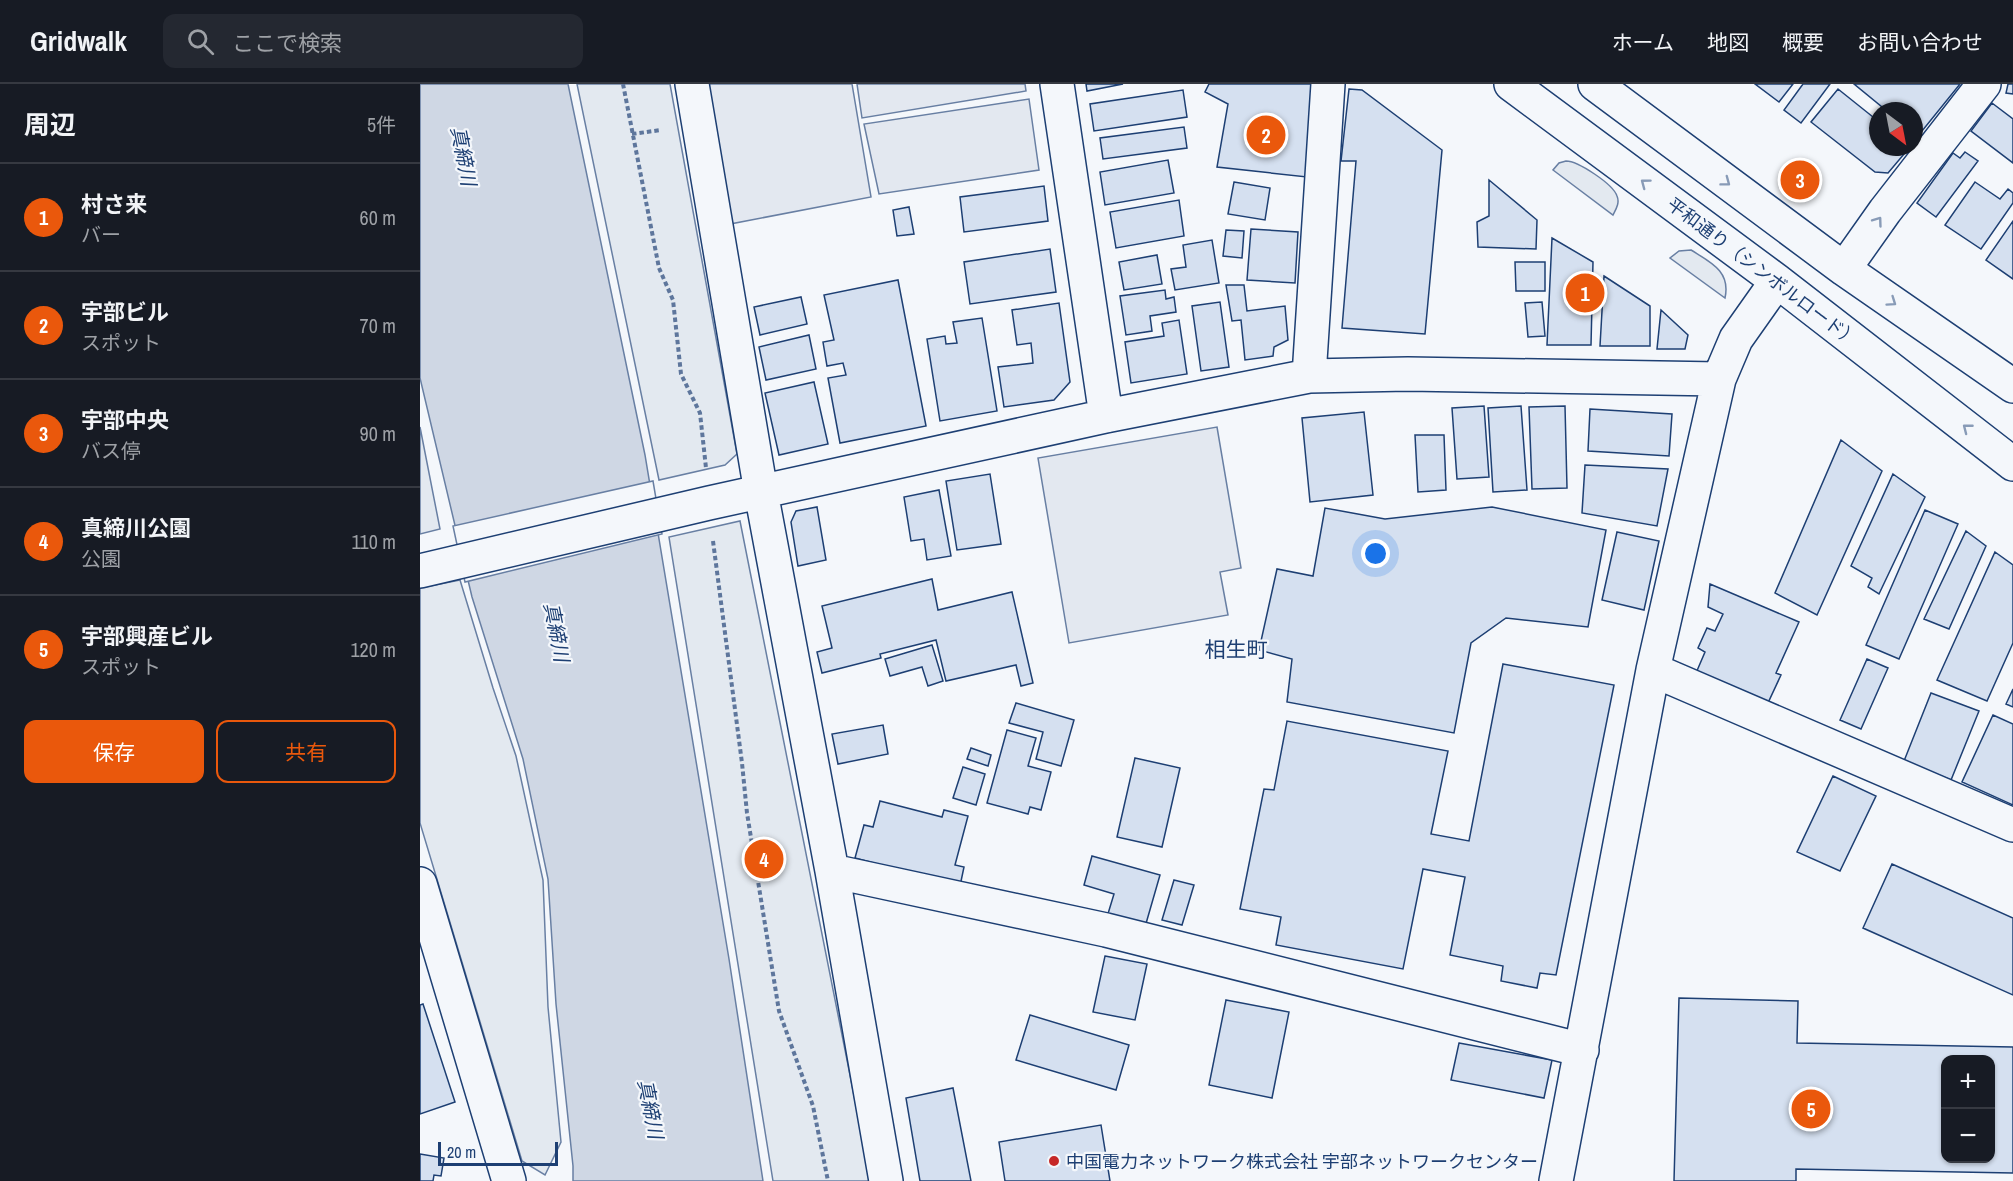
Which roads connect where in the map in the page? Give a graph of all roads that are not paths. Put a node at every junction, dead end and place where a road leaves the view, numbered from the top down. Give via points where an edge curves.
1 (692, 84) edge
2 (1057, 84) edge
3 (1328, 84) edge
4 (1511, 84) edge
5 (1984, 84) edge
6 (1597, 85) edge
7 (1844, 269) junction
8 (1777, 281) junction
9 (1309, 376) junction
10 (1719, 379) junction
11 (2013, 387) edge
12 (1106, 416) junction
13 (2013, 464) edge
14 (761, 492) junction
15 (433, 567) edge
16 (1653, 670) junction
17 (2013, 825) edge
18 (832, 871) junction
19 (420, 884) edge
20 (433, 976) edge
21 (1582, 1050) junction
22 (509, 1181) edge
23 (886, 1181) edge
24 (1557, 1181) edge

1 - 14 street
2 - 12 street
3 - 9 street
8 -> 4 street, 平和通り（シンボルロード）
7 -> 5 street
6 -> 7 street
7 -> 11 street
8 - 10 street via 1736,339
13 -> 8 street, 平和通り（シンボルロード）
9 - 10 street
9 - 12 street
10 - 16 street
12 - 14 street
14 - 15 street
14 - 18 street
16 - 17 street
16 - 21 street
18 - 21 street via 1106,930
18 - 23 street
19 - 20 street
20 - 22 street
21 - 24 street

